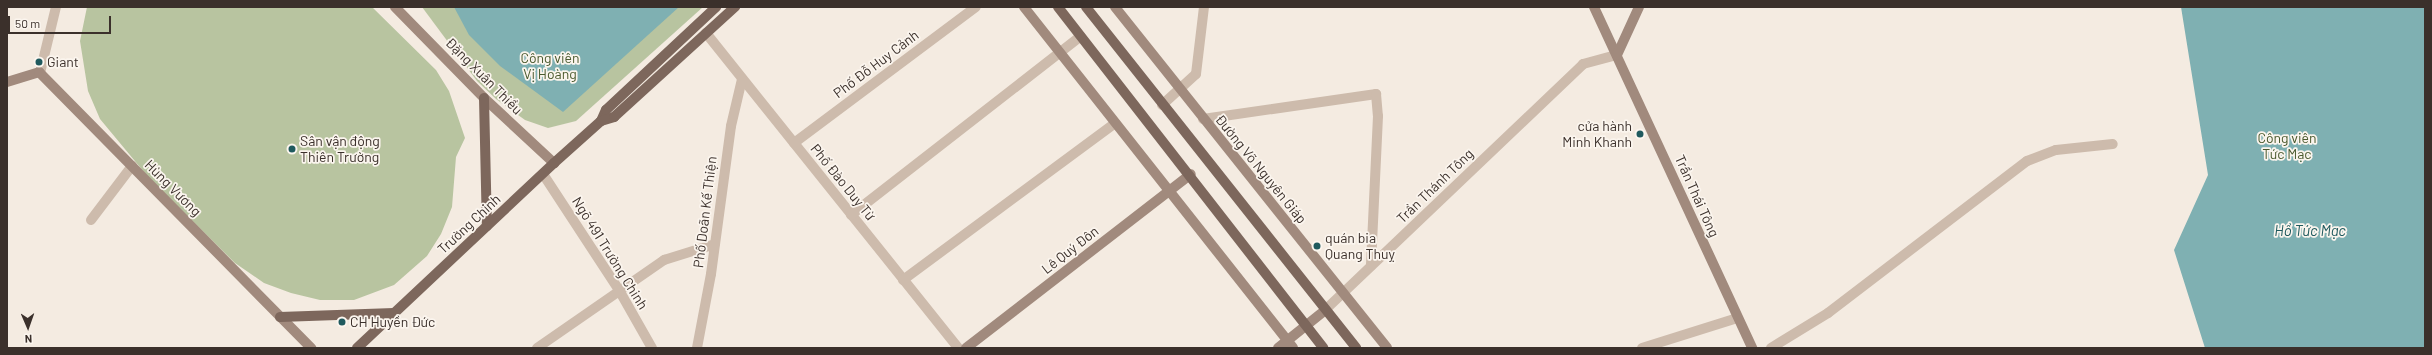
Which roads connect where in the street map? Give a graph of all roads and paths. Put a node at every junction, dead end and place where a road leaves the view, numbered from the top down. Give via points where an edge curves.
1 (56, 7) edge
2 (395, 7) edge
3 (716, 7) edge
4 (734, 7) edge
5 (976, 7) edge
6 (1024, 7) edge
7 (1058, 7) edge
8 (1086, 7) edge
9 (1115, 7) edge
10 (1204, 7) edge
11 (1594, 7) edge
12 (1639, 7) edge
13 (706, 33) junction
14 (1081, 36) junction
15 (1059, 53) junction
16 (1617, 55) junction
17 (40, 72) junction
18 (742, 79) junction
19 (7, 82) edge
20 (1179, 90) junction
21 (484, 98) junction
22 (1162, 105) junction
23 (1203, 119) junction
24 (602, 121) junction
25 (1114, 124) junction
26 (794, 143) junction
27 (2113, 144) dead end
28 (554, 163) junction
29 (132, 166) junction
30 (543, 174) junction
31 (1190, 174) junction
32 (1168, 191) junction
33 (851, 215) junction
34 (91, 220) dead end
35 (487, 226) junction
36 (715, 244) junction
37 (1371, 266) junction
38 (903, 280) junction
39 (619, 290) junction
40 (1343, 292) junction
41 (1324, 311) junction
42 (394, 313) junction
43 (280, 317) junction
44 (1737, 318) junction
45 (1305, 327) junction
46 (1290, 344) edge
47 (311, 348) edge
48 (357, 348) edge
49 (537, 348) edge
50 (652, 348) edge
51 (697, 348) edge
52 (958, 348) edge
53 (966, 348) edge
54 (1278, 348) edge
55 (1323, 348) edge
56 (1356, 348) edge
57 (1388, 348) edge
58 (1642, 348) edge
59 (1752, 348) edge
60 (1771, 348) edge

1 - 17 street
2 - 21 street, Đặng Xuân Thiều
3 - 24 main road, Trường Chinh via 606,110
4 - 13 main road, Trường Chinh
5 - 26 street, Phố Đỗ Huy Cảnh
6 - 15 street
7 - 14 main road
8 - 22 main road
9 - 20 street, Đường Võ Nguyên Giáp
10 - 20 street via 1196,74
11 - 16 street, Trần Thái Tông
12 - 16 street
13 - 18 street, Phố Đào Duy Từ
13 - 24 main road, Trường Chinh via 614,117
14 - 15 street
14 - 31 main road
15 - 25 street
15 - 33 street
16 - 37 street, Trần Thánh Tông via 1583,64
16 - 44 street, Trần Thái Tông
17 - 19 street
17 - 29 street, Hùng Vương
18 - 26 street, Phố Đào Duy Từ
18 - 36 street, Phố Doãn Kế Thiện via 731,126
20 - 22 street
20 - 23 street, Đường Võ Nguyên Giáp
21 - 28 street, Đặng Xuân Thiều
21 - 35 main road
22 - 41 main road
23 - 37 street via 1376,94 1378,116
23 - 40 street, Đường Võ Nguyên Giáp
24 - 28 main road, Trường Chinh
25 - 32 street
25 - 38 street
26 - 33 street, Phố Đào Duy Từ
27 - 60 street via 2056,150 2027,161 1840,304
28 - 30 main road, Trường Chinh
29 - 34 street
29 - 43 street, Hùng Vương
30 - 35 main road, Trường Chinh
30 - 39 street, Ngõ 491 Trường Chinh
31 - 32 street, Lê Quý Đôn
31 - 45 main road
32 - 46 street
32 - 53 street, Lê Quý Đôn
33 - 38 street, Phố Đào Duy Từ
35 - 42 main road, Trường Chinh
36 - 39 street via 675,254
36 - 51 street, Phố Doãn Kế Thiện
37 - 40 street, Trần Thánh Tông
38 - 52 street, Phố Đào Duy Từ
39 - 49 street
39 - 50 street, Ngõ 491 Trường Chinh
40 - 41 street, Trần Thánh Tông
40 - 57 street, Đường Võ Nguyên Giáp
41 - 45 street, Trần Thánh Tông
41 - 56 main road
42 - 43 main road
42 - 48 main road, Trường Chinh
43 - 47 street, Hùng Vương
44 - 58 street
44 - 59 street, Trần Thái Tông
45 - 46 street, Trần Thánh Tông
45 - 55 main road
46 - 54 street, Trần Thánh Tông

